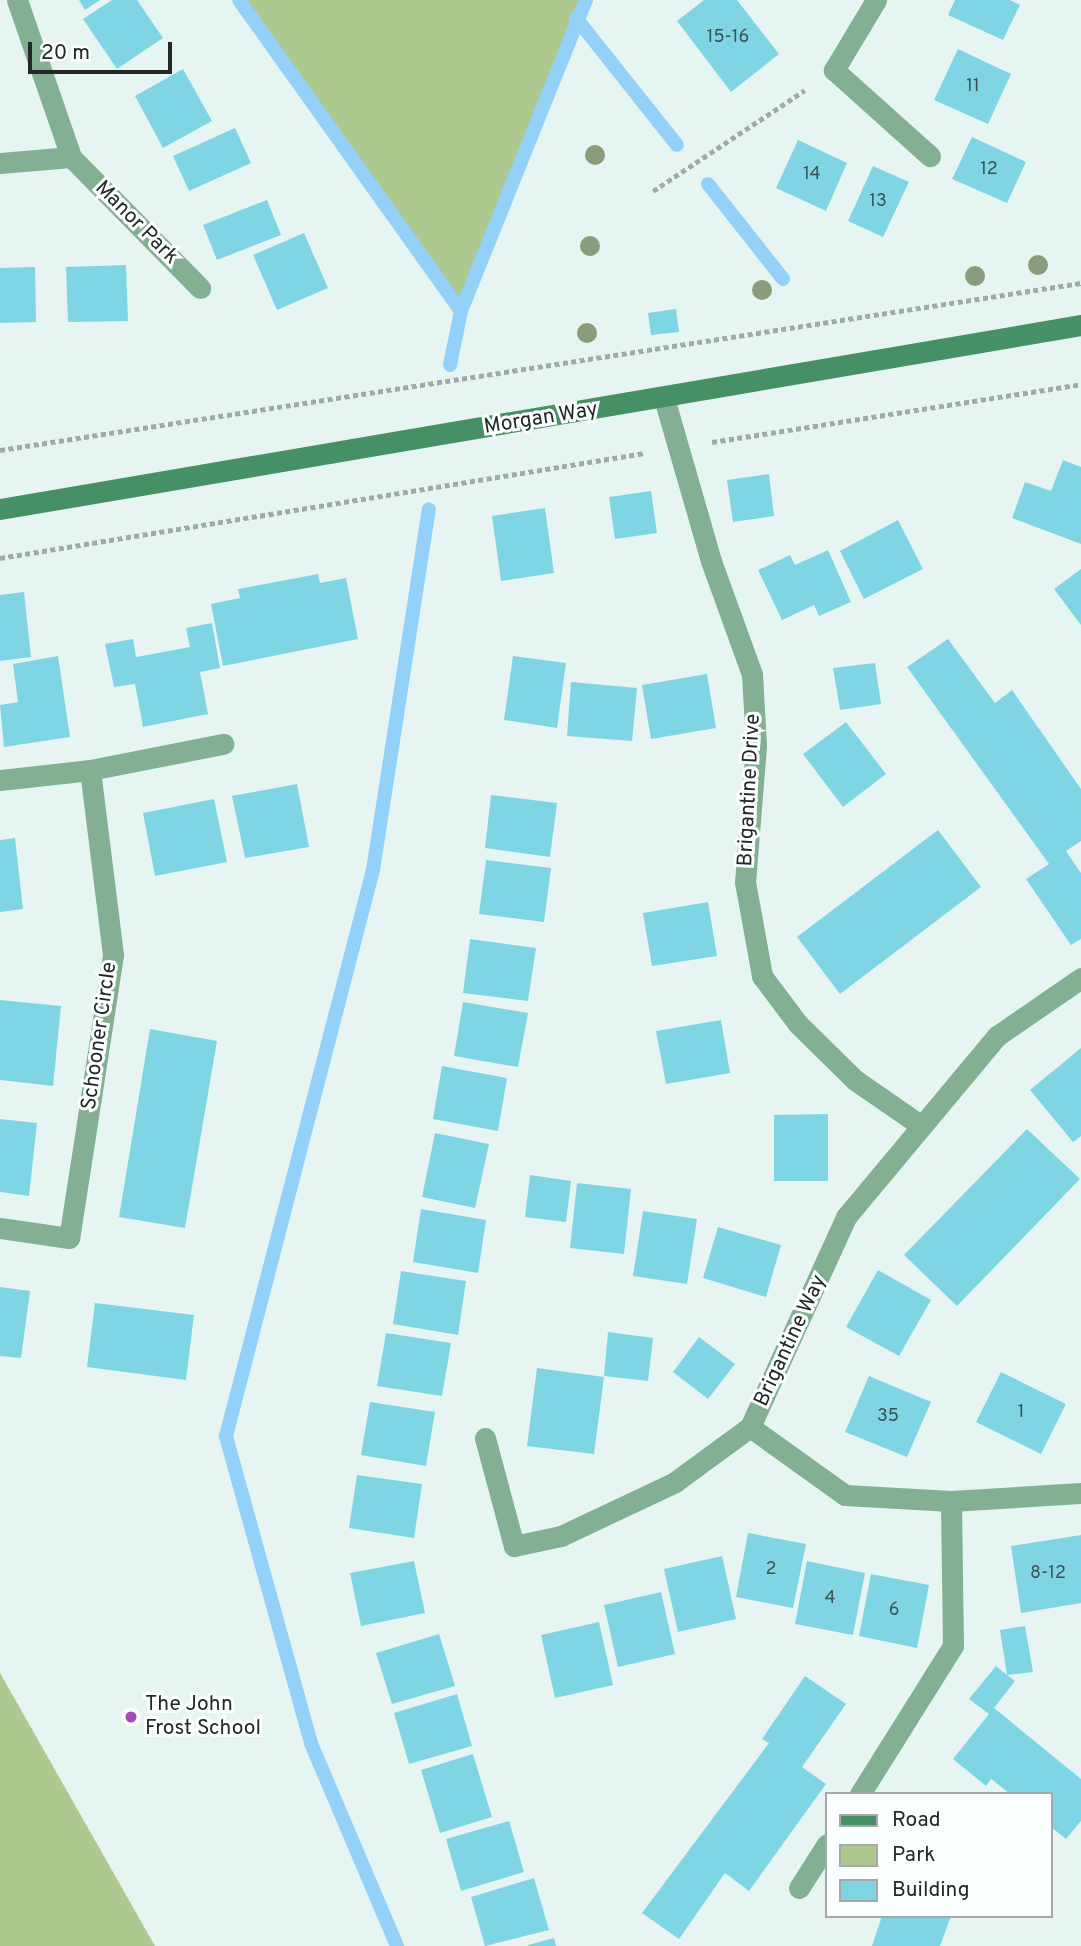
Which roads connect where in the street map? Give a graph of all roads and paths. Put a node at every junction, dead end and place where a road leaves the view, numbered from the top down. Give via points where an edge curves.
1 (18, 0) edge
2 (876, 0) edge
3 (834, 70) junction
4 (930, 156) dead end
5 (71, 157) junction
6 (0, 163) edge
7 (653, 191) dead end
8 (1081, 283) edge
9 (201, 288) dead end
10 (1081, 325) edge
11 (1081, 384) edge
12 (664, 398) junction
13 (678, 447) junction
14 (0, 450) edge
15 (0, 509) edge
16 (0, 558) edge
17 (223, 744) dead end
18 (90, 770) junction
19 (0, 780) edge
20 (1081, 978) edge
21 (920, 1125) junction
22 (0, 1228) edge
23 (750, 1427) junction
24 (485, 1438) dead end
25 (1081, 1493) edge
26 (951, 1501) junction
27 (861, 1792) edge
28 (825, 1847) edge
29 (799, 1888) dead end

1 - 5 street, Manor Park
2 - 3 street
3 - 4 street
3 - 7 path
5 - 6 street
5 - 9 street, Manor Park
8 - 14 path
10 - 12 street, Morgan Way via 911,351
11 - 13 path
12 - 13 street, Brigantine Drive
12 - 15 street, Morgan Way
13 - 16 path
13 - 21 street, Brigantine Drive via 711,561 752,674 756,746 745,882 762,976 798,1024 855,1080
17 - 18 street
18 - 19 street
18 - 22 street, Schooner Circle via 113,955 69,1238
20 - 21 street, Brigantine Way via 997,1036
21 - 23 street, Brigantine Way via 846,1217
23 - 24 street, Brigantine Way via 676,1482 561,1536 514,1546
23 - 26 street via 845,1496
25 - 26 street
26 - 27 street via 953,1646
28 - 29 street

